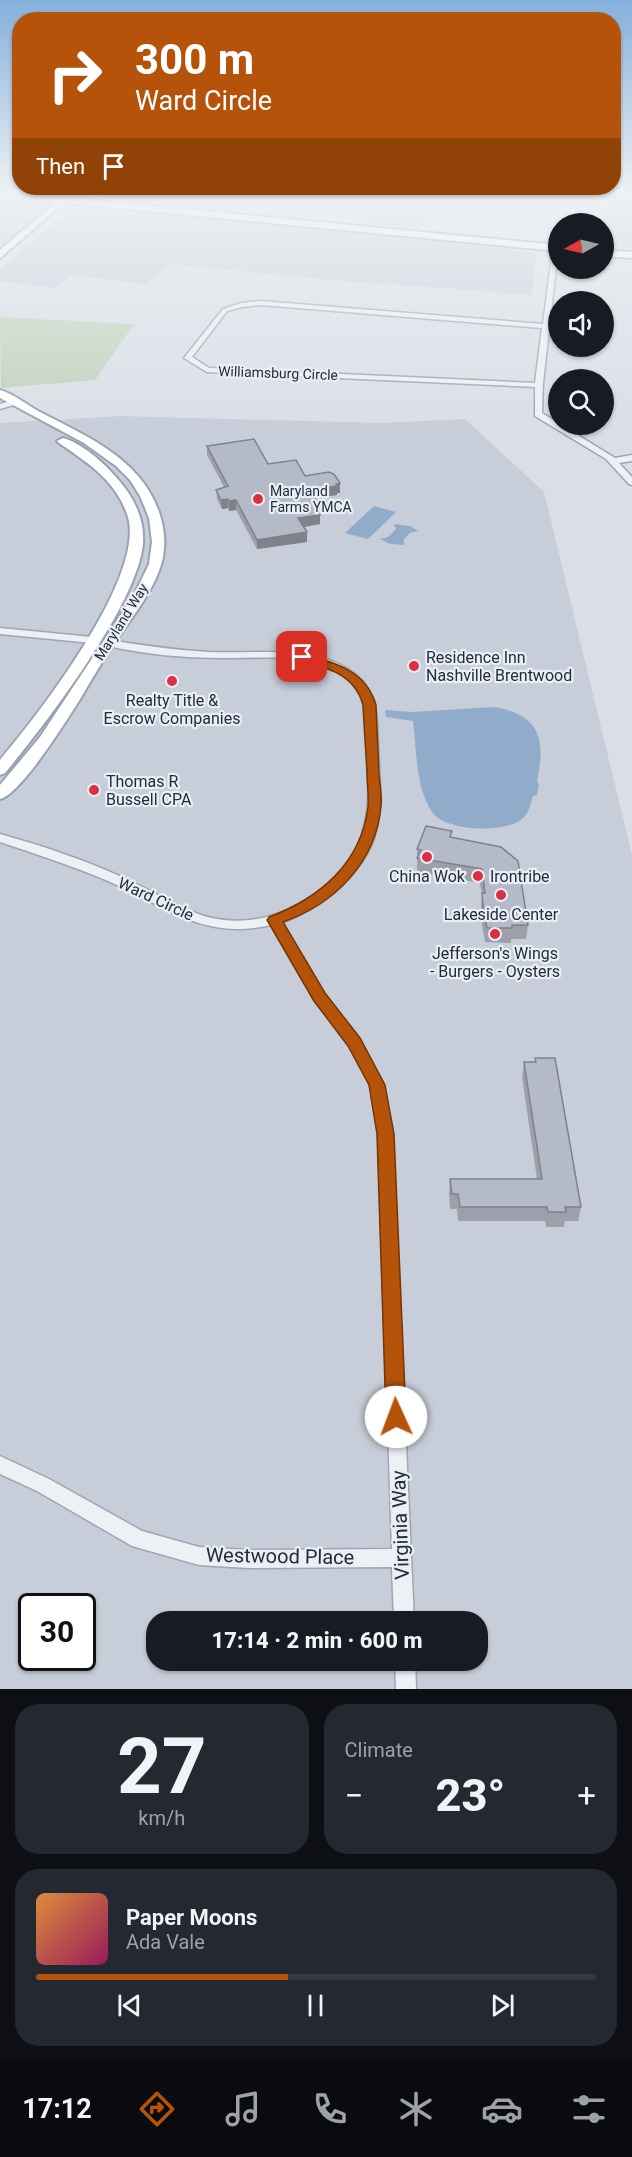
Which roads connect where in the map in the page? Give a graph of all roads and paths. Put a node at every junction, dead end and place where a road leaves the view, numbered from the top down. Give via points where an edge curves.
1 (552, 279) edge
2 (545, 326) junction
3 (539, 385) junction
4 (3, 400) edge
5 (97, 447) junction
6 (82, 452) junction
7 (632, 458) edge
8 (614, 461) junction
9 (133, 476) junction
10 (115, 480) junction
11 (632, 482) edge
12 (135, 562) junction
13 (156, 563) junction
14 (0, 631) edge
15 (100, 642) junction
16 (0, 770) edge
17 (0, 794) edge
18 (0, 838) edge
19 (274, 920) junction
20 (0, 1465) edge
21 (401, 1558) junction
22 (403, 1611) edge
23 (405, 1671) edge
24 (406, 1689) edge

1 - 2 street
2 - 3 street
2 - 3 street, Williamsburg Circle via 261,303 225,310 188,358 207,370
3 - 8 street via 538,414
4 - 5 main road, Maryland Way
4 - 6 main road, Maryland Way
5 - 6 main road
5 - 9 main road, Maryland Way
6 - 10 main road, Maryland Way
7 - 8 street
8 - 11 street
9 - 10 main road
9 - 13 main road, Maryland Way via 153,514
10 - 12 main road, Maryland Way via 135,516
12 - 13 main road
12 - 15 main road, Maryland Way
13 - 15 main road, Maryland Way via 136,602
14 - 15 street, Ward Circle
15 - 16 main road, Maryland Way
15 - 17 main road, Maryland Way via 39,752
15 - 19 street, Ward Circle via 204,655 311,659 353,676 366,693 375,806 367,842 351,869 326,893 299,911
18 - 19 street, Ward Circle via 116,880 194,918 232,926
19 - 21 street, Virginia Way via 319,997 354,1042 377,1085 386,1134
20 - 21 street, Westwood Place via 139,1539 199,1556
21 - 22 street, Virginia Way
23 - 24 street

